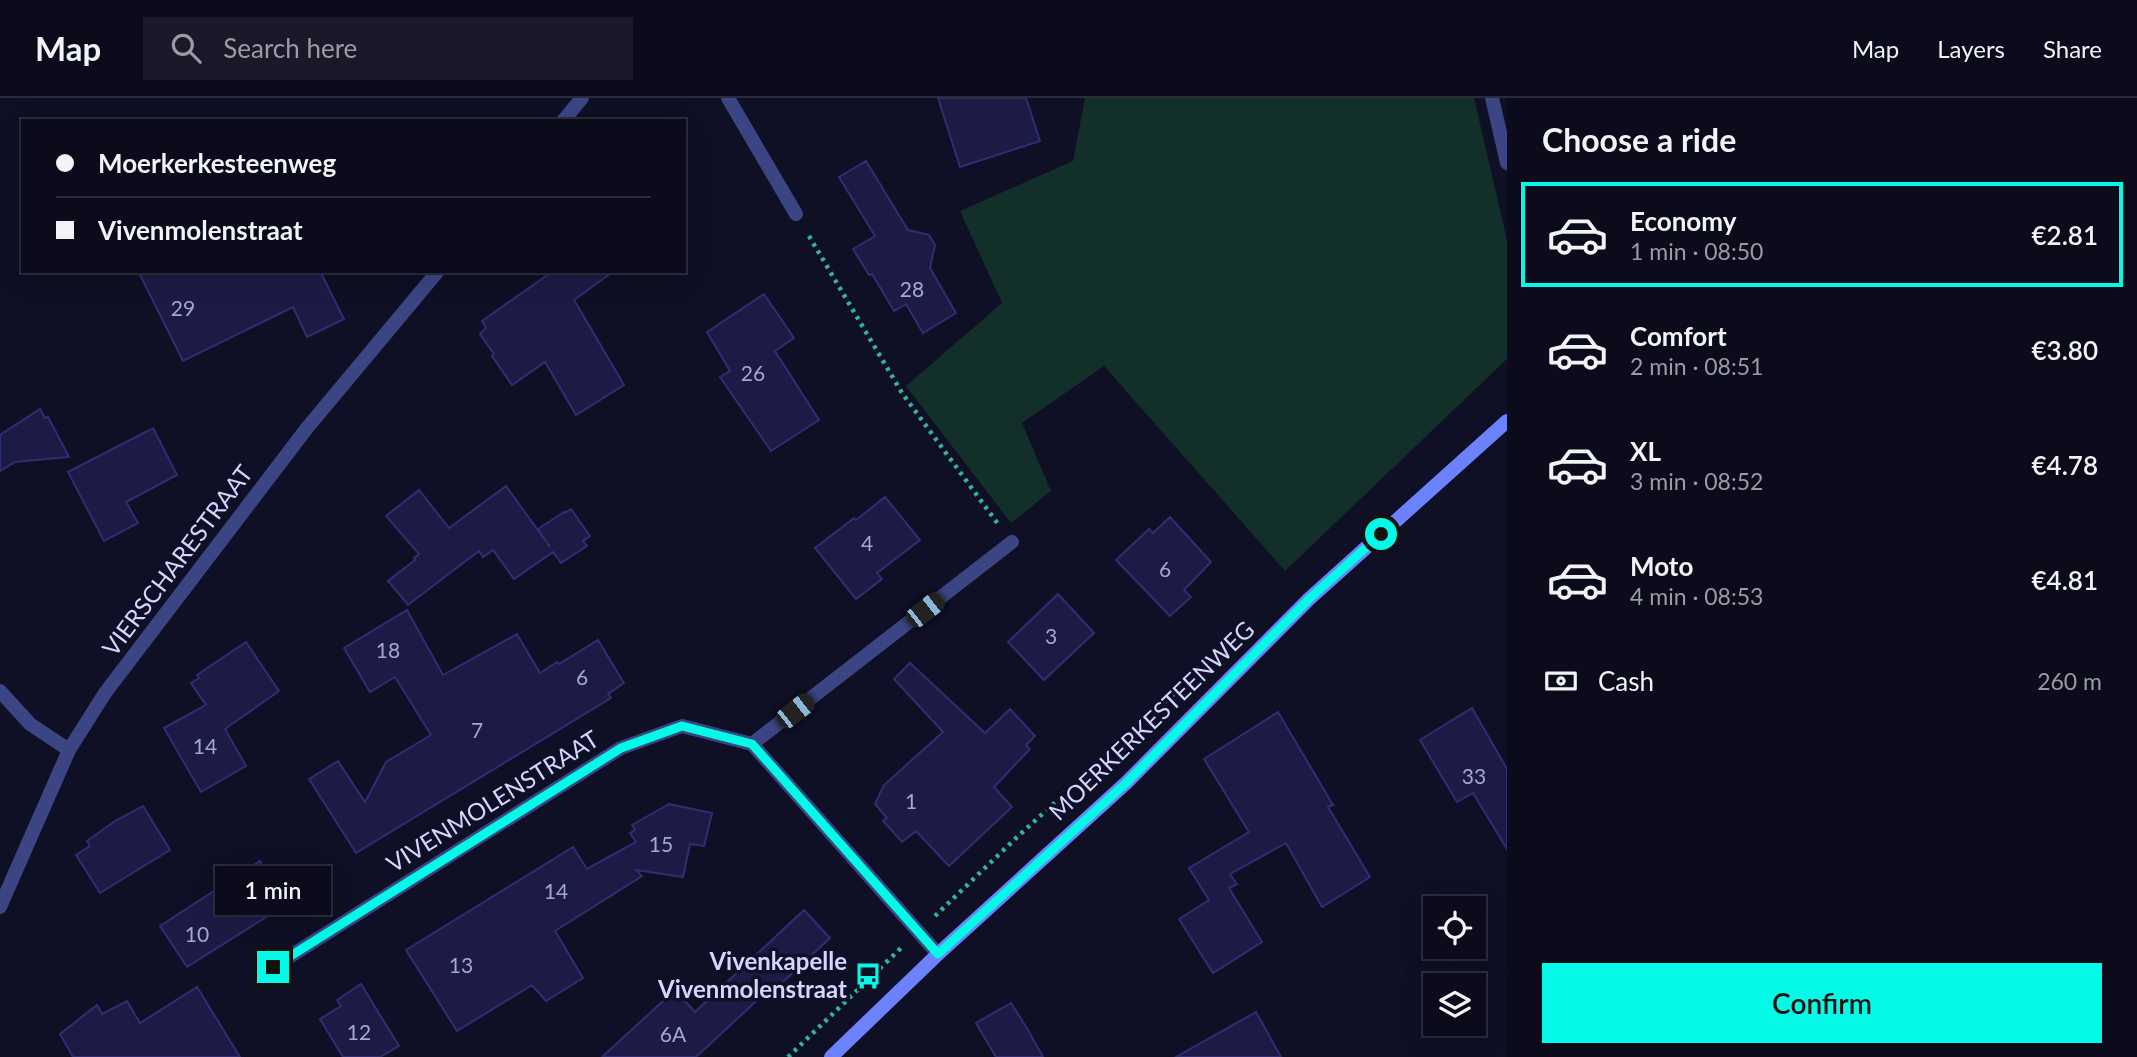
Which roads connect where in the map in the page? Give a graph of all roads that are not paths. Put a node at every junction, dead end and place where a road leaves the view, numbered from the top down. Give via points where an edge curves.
1 (582, 98) edge
2 (728, 98) edge
3 (1492, 98) edge
4 (565, 119) edge
5 (1507, 163) edge
6 (796, 214) road end
7 (436, 273) edge
8 (1507, 421) edge
9 (1012, 542) road end
10 (0, 691) edge
11 (752, 744) junction
12 (69, 750) junction
13 (0, 907) edge
14 (938, 954) junction
15 (273, 967) dead end
16 (831, 1057) edge

1 - 4 street
2 - 6 street
3 - 5 street
7 - 12 street, VIERSCHARESTRAAT via 299,439 105,693
8 - 14 street, MOERKERKESTEENWEG via 1309,599 1126,783
9 - 11 street
10 - 12 street via 30,724
11 - 14 street
11 - 15 street, VIVENMOLENSTRAAT via 682,726 621,748
12 - 13 street, VIERSCHARESTRAAT
14 - 16 street, MOERKERKESTEENWEG

